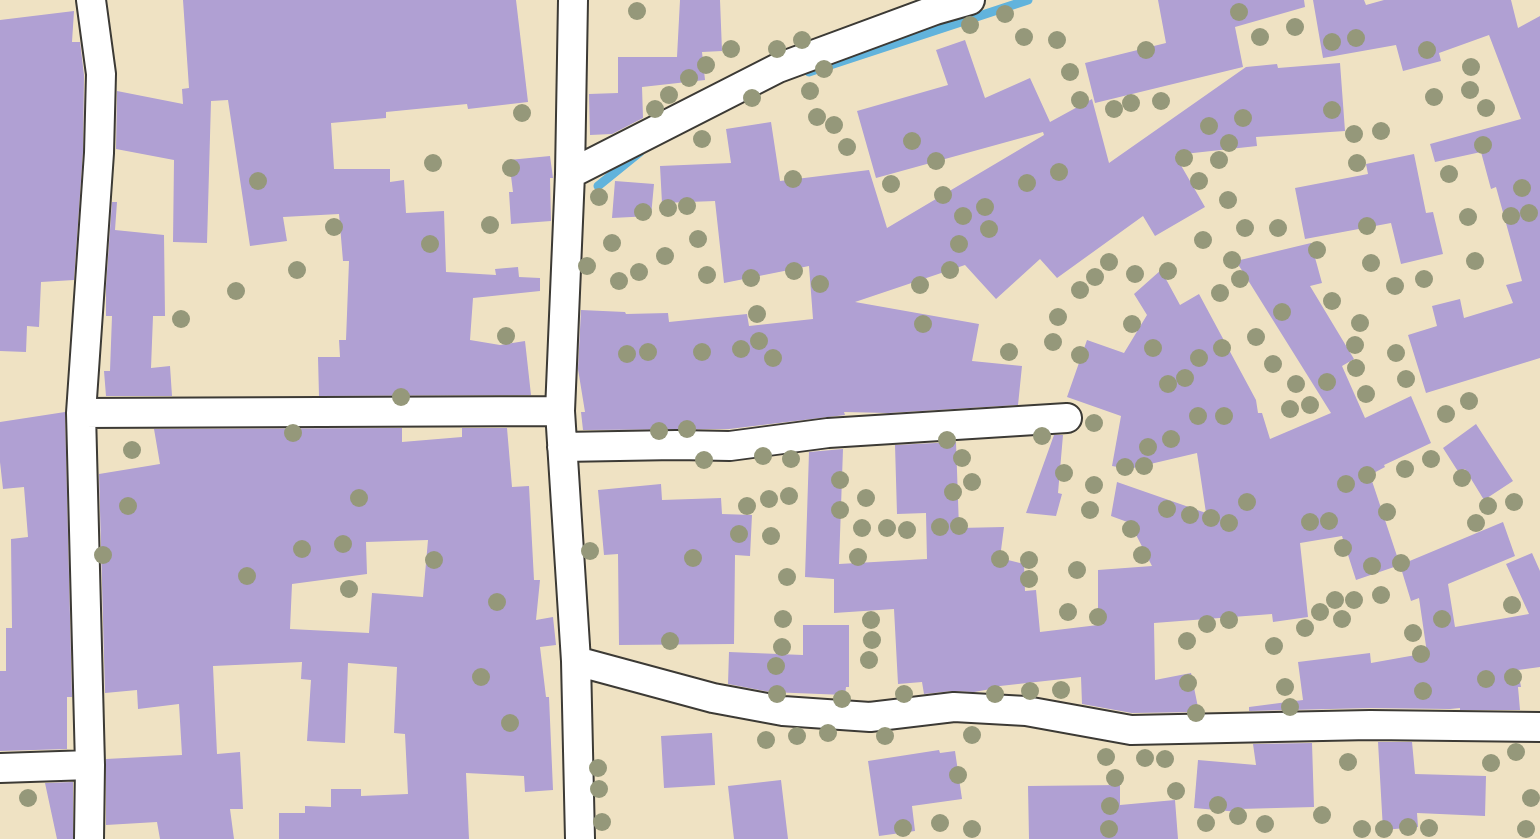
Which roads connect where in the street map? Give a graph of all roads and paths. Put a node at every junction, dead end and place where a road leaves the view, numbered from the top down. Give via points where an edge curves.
1 (91, 0) edge
2 (573, 0) edge
3 (970, 0) edge
4 (570, 174) junction
5 (560, 411) junction
6 (81, 413) junction
7 (1067, 418) dead end
8 (562, 447) junction
9 (576, 661) junction
10 (1540, 727) edge
11 (90, 765) junction
12 (0, 768) edge
13 (89, 839) edge
14 (580, 839) edge

1 - 6 street via 101,74
2 - 4 street
3 - 4 street via 778,68
4 - 5 street
5 - 6 street
5 - 8 street
6 - 11 street
7 - 8 street via 828,433 730,446
8 - 9 street
9 - 10 street via 713,698 794,712 870,717 978,708 1026,711 1131,730 1370,725
9 - 14 street
11 - 12 street
11 - 13 street

